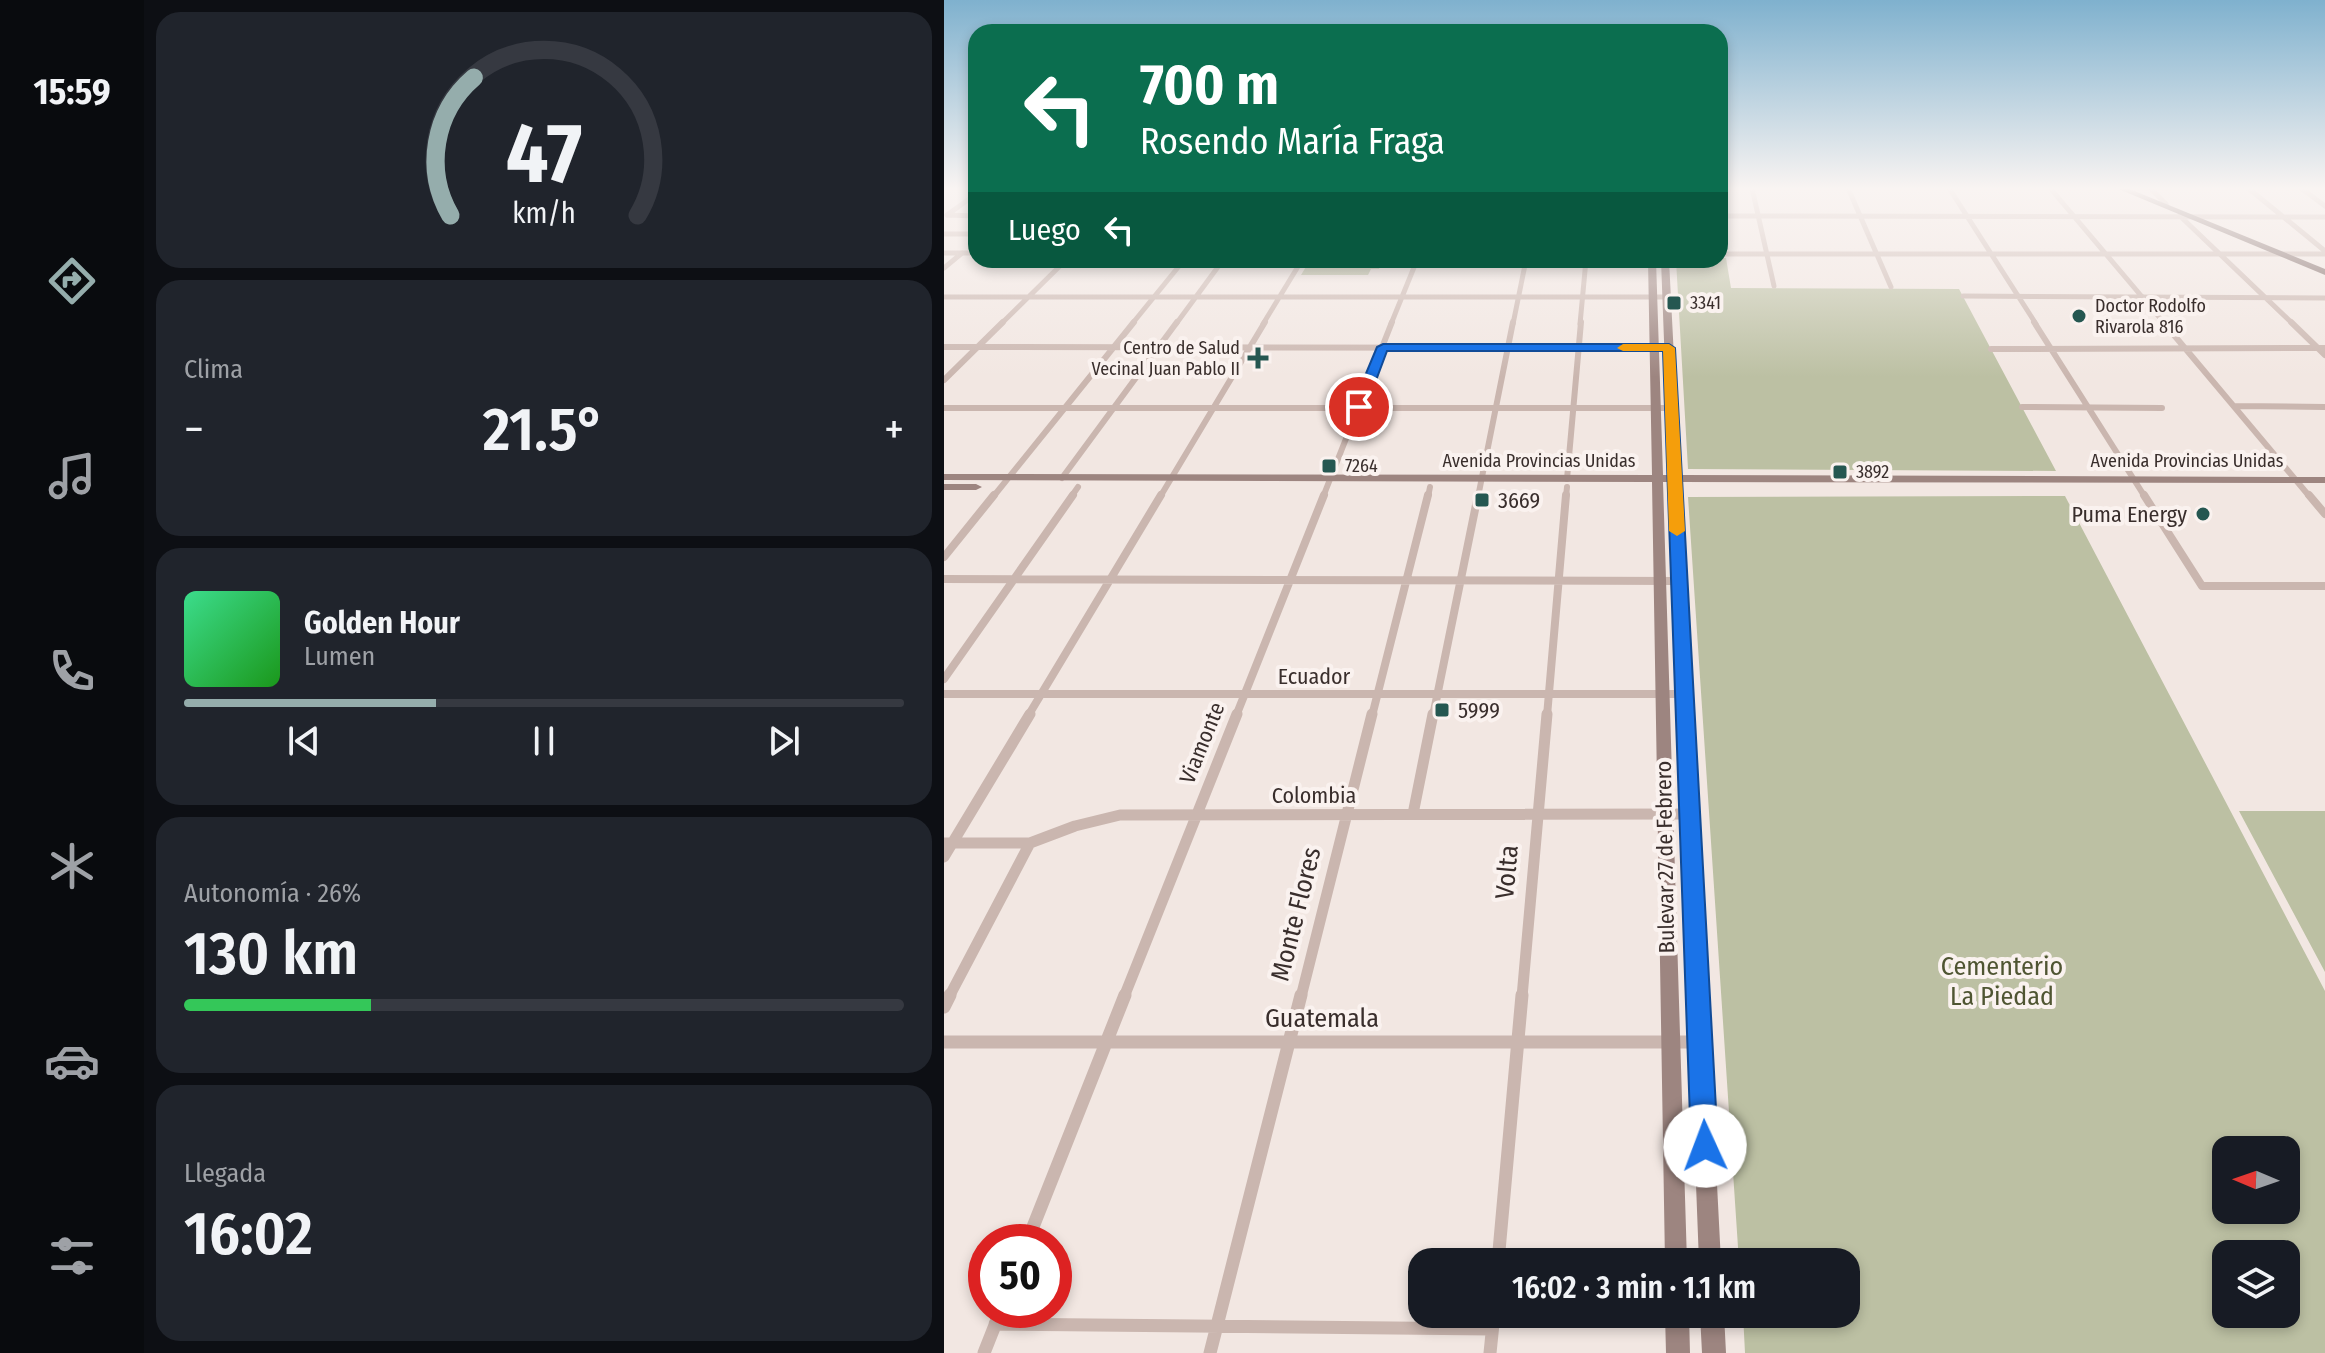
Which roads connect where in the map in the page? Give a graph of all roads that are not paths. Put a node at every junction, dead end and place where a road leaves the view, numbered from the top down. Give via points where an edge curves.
1 (1875, 251) edge
2 (1989, 251) edge
3 (2103, 251) edge
4 (2218, 251) edge
5 (2278, 251) edge
6 (2325, 252) edge
7 (944, 253) edge
8 (962, 253) junction
9 (968, 253) edge
10 (1728, 254) edge
11 (1767, 254) junction
12 (1876, 254) junction
13 (1991, 254) junction
14 (2105, 254) junction
15 (2220, 254) junction
16 (2285, 254) junction
17 (944, 268) edge
18 (1058, 268) edge
19 (1178, 268) edge
20 (1217, 268) edge
21 (1297, 268) edge
22 (1414, 268) edge
23 (1524, 268) edge
24 (1585, 268) edge
25 (1652, 268) edge
26 (1665, 268) edge
27 (2325, 270) edge
28 (1774, 286) dead end
29 (1891, 287) dead end
30 (1963, 296) dead end
31 (2018, 296) junction
32 (944, 297) edge
33 (1029, 297) junction
34 (1154, 297) junction
35 (1196, 297) junction
36 (1279, 297) junction
37 (1402, 297) junction
38 (1519, 297) junction
39 (1583, 297) junction
40 (1653, 297) junction
41 (1666, 297) junction
42 (2142, 297) junction
43 (2265, 297) junction
44 (2325, 298) edge
45 (944, 347) edge
46 (978, 347) junction
47 (1114, 347) junction
48 (1159, 347) junction
49 (1249, 347) junction
50 (1383, 347) junction
51 (1509, 347) junction
52 (1578, 348) junction
53 (1654, 348) junction
54 (1669, 348) junction
55 (2184, 348) junction
56 (2321, 348) edge
57 (1991, 349) dead end
58 (2052, 349) junction
59 (2325, 355) edge
60 (944, 380) edge
61 (2234, 406) junction
62 (1214, 407) junction
63 (1359, 407) junction
64 (2022, 407) dead end
65 (2089, 407) junction
66 (2325, 407) edge
67 (944, 408) edge
68 (1114, 408) junction
69 (1496, 408) junction
70 (1573, 408) junction
71 (1655, 408) junction
72 (1671, 408) junction
73 (2162, 408) dead end
74 (1064, 409) junction
75 (944, 477) edge
76 (1062, 478) junction
77 (2325, 480) edge
78 (1005, 482) junction
79 (1169, 483) junction
80 (1329, 483) junction
81 (1481, 483) junction
82 (1567, 483) junction
83 (1657, 483) junction
84 (1675, 483) junction
85 (2137, 483) junction
86 (2299, 484) junction
87 (944, 487) edge
88 (1078, 487) junction
89 (1430, 487) junction
90 (2325, 488) edge
91 (2325, 514) edge
92 (944, 557) edge
93 (944, 579) edge
94 (1014, 579) junction
95 (1111, 580) junction
96 (1290, 580) junction
97 (1406, 580) junction
98 (1461, 581) junction
99 (1558, 581) junction
100 (1659, 581) junction
101 (1679, 581) junction
102 (2325, 586) edge
103 (944, 679) edge
104 (944, 694) edge
105 (1043, 694) junction
106 (1245, 694) junction
107 (1377, 694) junction
108 (1438, 694) junction
109 (1548, 694) junction
110 (1661, 694) junction
111 (1684, 694) junction
112 (1346, 814) junction
113 (1413, 814) junction
114 (1537, 814) junction
115 (1664, 814) junction
116 (1690, 814) junction
117 (1197, 815) junction
118 (948, 843) edge
119 (1030, 843) junction
120 (944, 857) edge
121 (944, 1007) edge
122 (944, 1042) edge
123 (1106, 1042) junction
124 (1288, 1042) junction
125 (1516, 1042) junction
126 (1669, 1042) junction
127 (1700, 1042) junction
128 (1034, 1224) edge
129 (1499, 1248) edge
130 (1676, 1248) edge
131 (1709, 1248) edge
132 (1072, 1320) edge
133 (1408, 1322) edge
134 (1217, 1325) junction
135 (994, 1328) edge
136 (1492, 1328) edge
137 (1677, 1328) edge
138 (1713, 1328) edge
139 (984, 1353) edge
140 (1210, 1353) edge
141 (1490, 1353) edge
142 (1678, 1353) edge
143 (1714, 1353) edge

1 - 12 street
2 - 13 street
3 - 14 street
4 - 15 street
5 - 16 main road
6 - 16 street
7 - 8 street
8 - 9 street
8 - 17 street
10 - 11 street
11 - 12 street
11 - 28 street
12 - 13 street
12 - 29 street
13 - 14 street
13 - 31 street
14 - 15 street
14 - 42 street
15 - 16 street
15 - 43 street
16 - 27 main road
18 - 33 street
19 - 34 street
20 - 35 street
21 - 36 street
22 - 37 street, Viamonte
23 - 38 street
24 - 39 street, Volta
25 - 40 main road, Bulevar 27 de Febrero
26 - 41 main road, Bulevar 27 de Febrero
30 - 31 street
31 - 42 street
31 - 58 street
32 - 33 street
33 - 34 street
33 - 46 street
34 - 35 street
34 - 47 street
35 - 36 street
35 - 48 street
36 - 37 street
36 - 49 street
37 - 38 street
37 - 50 street, Viamonte
38 - 39 street
38 - 51 street
39 - 40 street
39 - 52 street, Volta
40 - 41 street
40 - 53 main road, Bulevar 27 de Febrero
41 - 54 main road, Bulevar 27 de Febrero
42 - 43 street
42 - 55 street
43 - 44 street
43 - 56 street
45 - 46 street
46 - 47 street
46 - 60 street
47 - 48 street
47 - 74 street
48 - 49 street
48 - 68 street
49 - 50 street
49 - 62 street
50 - 51 street
50 - 63 street, Viamonte
51 - 52 street
51 - 69 street
52 - 53 street
52 - 70 street, Volta
53 - 54 street
53 - 71 main road, Bulevar 27 de Febrero
54 - 72 main road, Bulevar 27 de Febrero
55 - 56 street
55 - 58 street
55 - 61 street
56 - 59 street
57 - 58 street
58 - 65 street
61 - 66 street
61 - 86 street
62 - 63 street
62 - 68 street
62 - 79 street
63 - 69 street
63 - 80 street, Viamonte
64 - 65 street
65 - 73 street
65 - 85 street
67 - 74 street
68 - 74 street
68 - 76 street
69 - 70 street
69 - 81 street
70 - 71 street
70 - 82 street, Volta
71 - 72 street
71 - 83 main road, Bulevar 27 de Febrero
72 - 84 main road, Bulevar 27 de Febrero
74 - 78 street
75 - 78 main road, Avenida Provincias Unidas
76 - 78 main road, Avenida Provincias Unidas
76 - 79 main road, Avenida Provincias Unidas
77 - 86 main road, Avenida Provincias Unidas
78 - 87 main road, Avenida Provincias Unidas
78 - 88 main road, Avenida Provincias Unidas
78 - 92 street
79 - 80 main road, Avenida Provincias Unidas
79 - 88 main road, Avenida Provincias Unidas
79 - 95 street
80 - 81 main road, Avenida Provincias Unidas
80 - 89 main road, Avenida Provincias Unidas
80 - 96 street, Viamonte
81 - 82 main road, Avenida Provincias Unidas
81 - 89 main road, Avenida Provincias Unidas
81 - 98 street
82 - 83 main road, Avenida Provincias Unidas
82 - 99 street, Volta
83 - 84 main road, Avenida Provincias Unidas
83 - 100 main road, Bulevar 27 de Febrero
84 - 85 main road, Avenida Provincias Unidas
84 - 101 main road, Bulevar 27 de Febrero
85 - 86 main road, Avenida Provincias Unidas
85 - 102 street via 2202,586
86 - 90 main road, Avenida Provincias Unidas
86 - 91 street
88 - 94 street
89 - 97 street, Monte Flores
93 - 94 street
94 - 95 street
94 - 103 street
95 - 96 street
95 - 105 street
96 - 97 street
96 - 106 street, Viamonte
97 - 98 street
97 - 107 street, Monte Flores
98 - 99 street
98 - 108 street
99 - 100 street
99 - 109 street, Volta
100 - 101 street
100 - 110 main road, Bulevar 27 de Febrero
101 - 111 main road, Bulevar 27 de Febrero
104 - 105 street, Ecuador
105 - 106 street, Ecuador
105 - 118 street
106 - 107 street, Ecuador
106 - 117 street, Viamonte
107 - 108 street, Ecuador
107 - 112 street, Monte Flores
108 - 109 street, Ecuador
108 - 113 street
109 - 110 street, Ecuador
109 - 114 street, Volta
110 - 111 street, Ecuador
110 - 115 main road, Bulevar 27 de Febrero
111 - 116 main road, Bulevar 27 de Febrero
112 - 113 street, Colombia
112 - 117 street, Colombia
112 - 124 street, Monte Flores
113 - 114 street, Colombia
114 - 115 street, Colombia
114 - 125 street, Volta
115 - 116 street, Colombia
115 - 126 main road, Bulevar 27 de Febrero
116 - 127 main road, Bulevar 27 de Febrero
117 - 119 street, Colombia via 1120,815
117 - 123 street, Viamonte
118 - 119 street, Colombia
118 - 120 street
119 - 121 street
122 - 123 street, Guatemala
123 - 124 street, Guatemala
123 - 128 street, Viamonte
124 - 125 street, Guatemala
124 - 134 street, Monte Flores
125 - 126 street, Guatemala
125 - 129 street, Volta
126 - 127 street, Guatemala
126 - 130 main road, Bulevar 27 de Febrero
127 - 131 main road, Bulevar 27 de Febrero
132 - 134 street
133 - 134 street
134 - 140 street, Monte Flores
135 - 139 street
136 - 141 street
137 - 142 main road
138 - 143 main road

